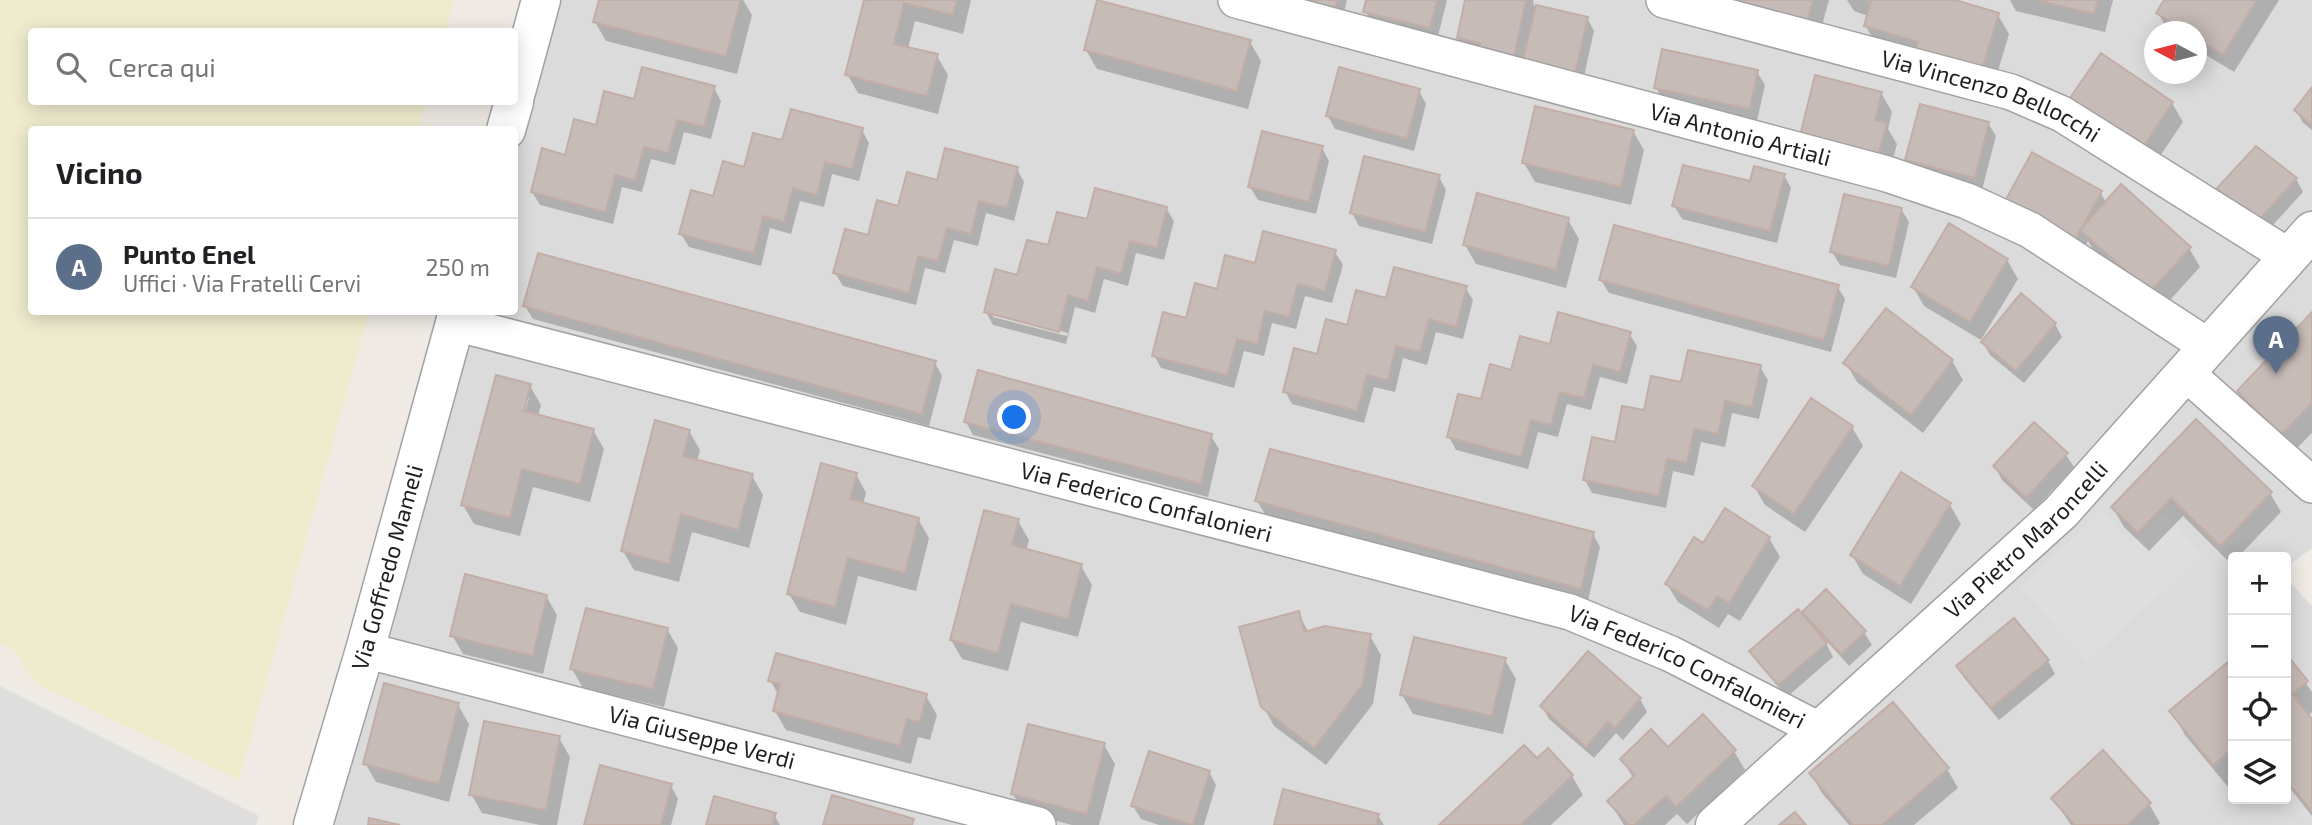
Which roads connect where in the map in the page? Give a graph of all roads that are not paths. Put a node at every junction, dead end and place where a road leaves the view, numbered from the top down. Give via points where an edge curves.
1 (541, 0) edge
2 (1236, 0) edge
3 (1664, 0) edge
4 (518, 85) edge
5 (513, 105) edge
6 (507, 126) edge
7 (2304, 244) edge
8 (456, 317) edge
9 (2198, 360) junction
10 (2312, 485) edge
11 (365, 650) junction
12 (1821, 731) junction
13 (313, 825) edge
14 (1038, 825) edge
15 (1715, 825) edge

1 - 4 street
2 - 9 street, Via Antonio Artiali via 1874,171 1967,201 2030,230
3 - 7 street, Via Vincenzo Bellocchi via 2011,92 2062,114
5 - 6 street
7 - 9 street, Via Pietro Maroncelli
8 - 11 street, Via Goffredo Mameli
8 - 12 street, Via Federico Confalonieri via 1570,612 1671,654
9 - 10 street, Via Antonio Artiali
9 - 12 street, Via Pietro Maroncelli via 2061,512
11 - 13 street, Via Goffredo Mameli
11 - 14 street, Via Giuseppe Verdi
12 - 15 street, Via Pietro Maroncelli

